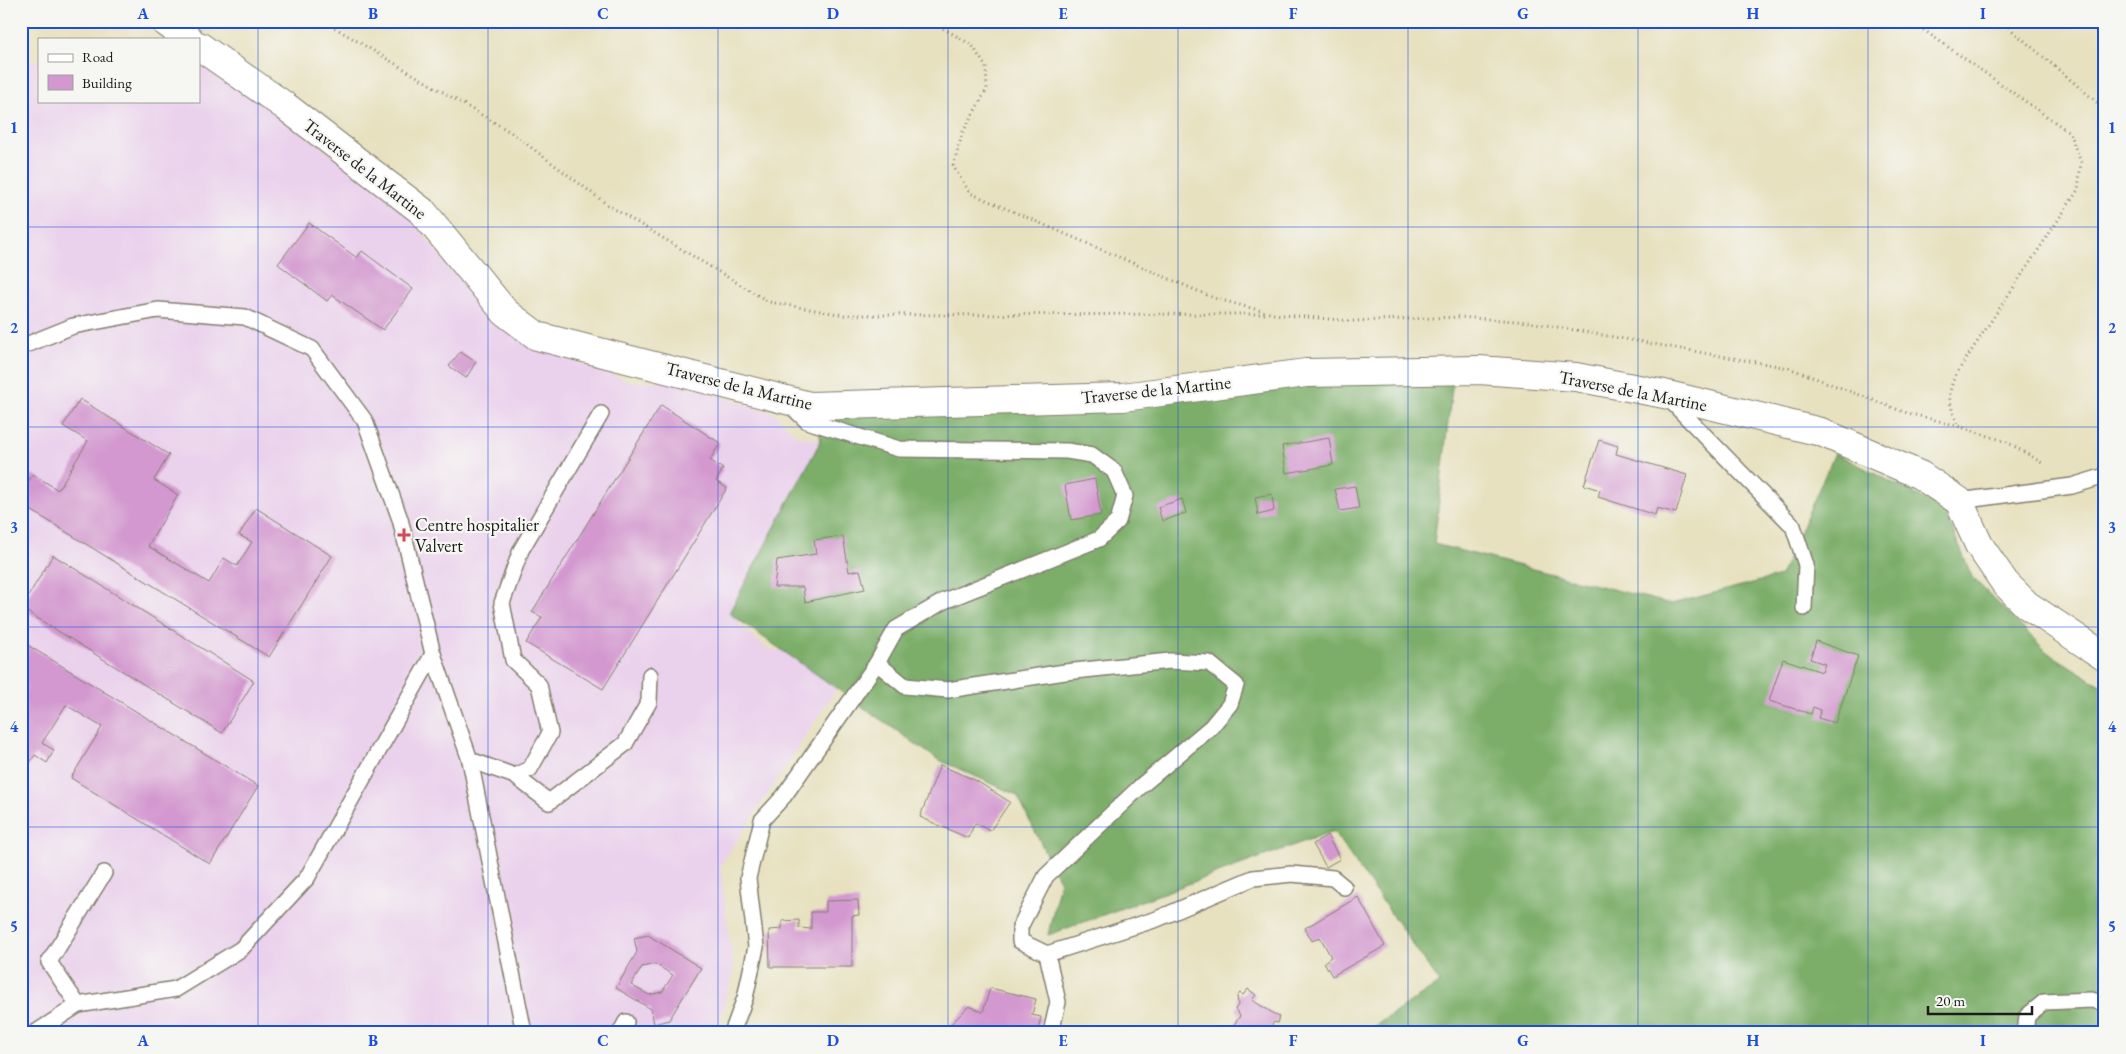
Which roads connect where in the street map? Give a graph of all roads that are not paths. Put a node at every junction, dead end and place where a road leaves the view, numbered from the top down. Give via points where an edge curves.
1 (164, 21) edge
2 (187, 38) edge
3 (200, 47) edge
4 (21, 347) edge
5 (1664, 394) junction
6 (784, 401) junction
7 (601, 414) dead end
8 (2105, 476) edge
9 (1959, 501) junction
10 (1804, 608) dead end
11 (434, 654) junction
12 (2105, 657) edge
13 (877, 662) junction
14 (650, 675) dead end
15 (470, 760) junction
16 (515, 776) junction
17 (104, 873) dead end
18 (1344, 887) dead end
19 (1047, 954) junction
20 (2105, 1003) edge
21 (78, 1005) junction
22 (35, 1033) edge
23 (524, 1033) edge
24 (732, 1033) edge
25 (1051, 1033) edge
26 (2025, 1033) edge

1 - 2 street
3 - 6 street, Traverse de la Martine via 285,106 423,212 505,312 537,336
4 - 11 lane via 73,326 158,310 245,316 312,349 365,421 400,519
5 - 6 street, Traverse de la Martine via 1576,377 1479,370 1306,373 1123,397 810,406
5 - 9 street, Traverse de la Martine via 1822,432 1920,475
5 - 10 lane via 1793,526 1806,565
6 - 13 lane via 807,421 899,449 1067,451 1092,455 1114,471 1125,496 1118,521 1099,539 944,601 896,629
7 - 16 lane via 521,550 502,603 513,660 539,685 550,733 530,769
8 - 9 lane via 2072,486
9 - 12 street via 1979,544 2005,583 2027,605
11 - 15 lane
11 - 21 lane via 307,878 241,949 176,989
13 - 19 lane via 905,686 948,690 1065,672 1170,661 1209,663 1236,685 1230,704 1211,727 1142,785 1046,876 1020,927 1020,941
13 - 24 lane via 784,796 762,820 748,878 756,947 746,998
14 - 16 lane via 649,702 625,744 549,802
15 - 16 lane
15 - 23 lane
17 - 21 lane via 49,962
18 - 19 lane via 1333,878 1300,875 1253,878 1157,919
19 - 25 lane via 1058,1002
20 - 26 lane via 2092,1000 2044,1002 2027,1016
21 - 22 lane

